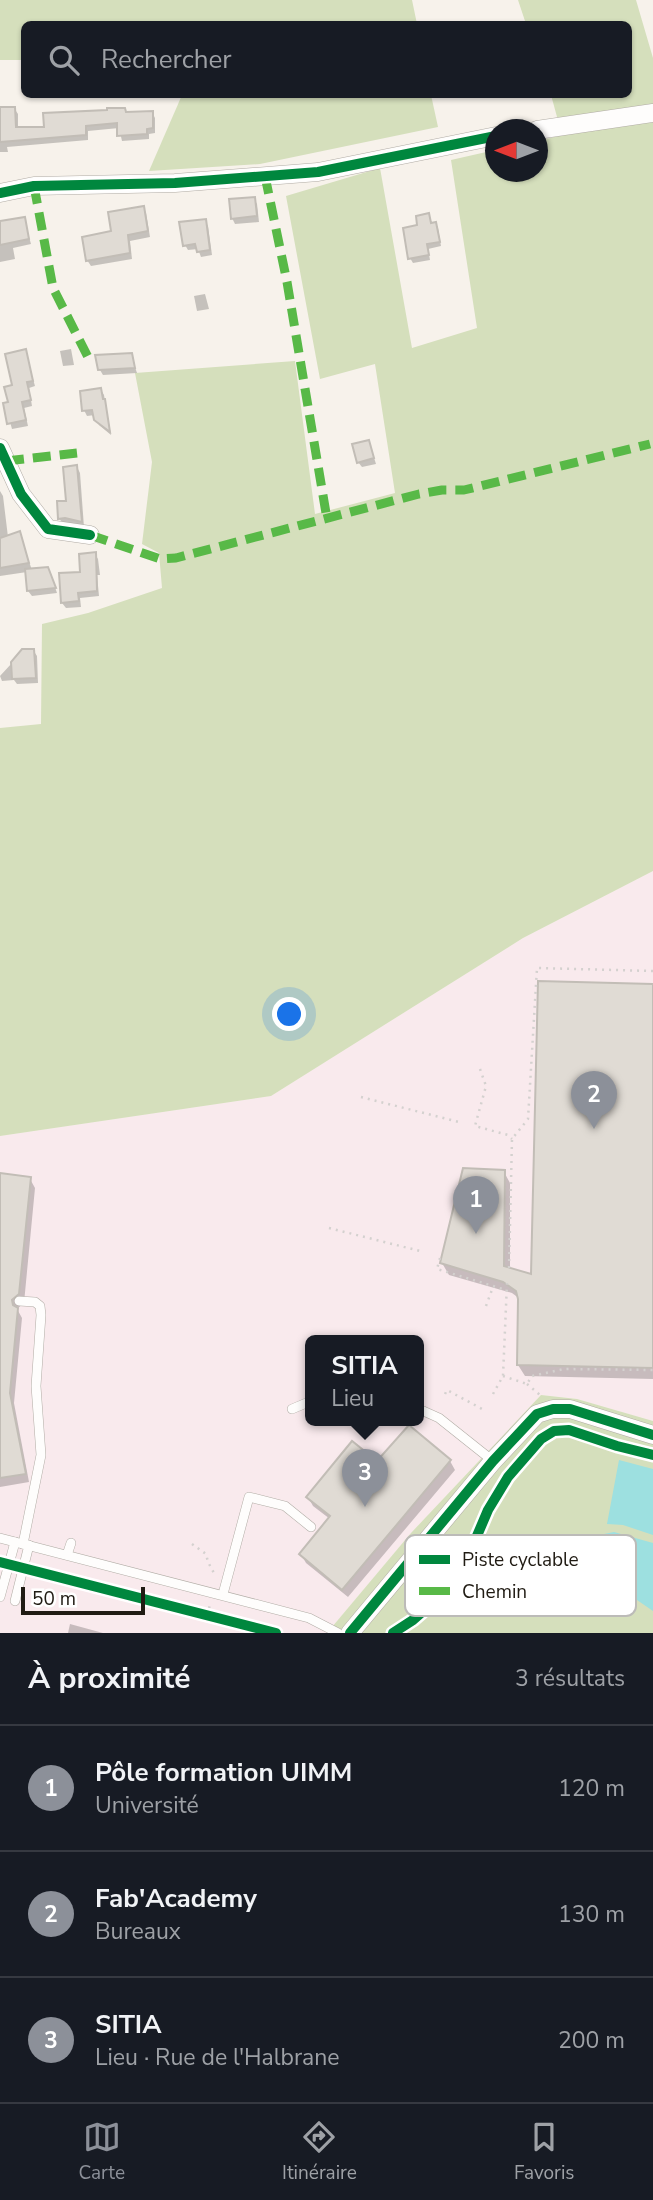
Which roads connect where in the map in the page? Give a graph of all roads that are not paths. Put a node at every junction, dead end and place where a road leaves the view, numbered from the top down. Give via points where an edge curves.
1 (653, 113) edge
2 (548, 128) edge
3 (485, 138) edge
4 (0, 193) edge
5 (0, 448) edge
6 (90, 535) dead end
7 (19, 1301) dead end
8 (305, 1404) edge
9 (292, 1409) dead end
10 (424, 1411) edge
11 (653, 1435) edge
12 (493, 1461) junction
13 (311, 1528) dead end
14 (431, 1535) edge
15 (0, 1538) edge
16 (23, 1544) junction
17 (71, 1544) dead end
18 (67, 1555) junction
19 (405, 1567) edge
20 (218, 1593) junction
21 (0, 1597) edge
22 (15, 1601) dead end
23 (338, 1633) edge
24 (350, 1633) edge

1 - 2 street
3 - 4 street via 318,172 175,183 34,186
5 - 6 street via 21,494 48,529
7 - 16 lane via 35,1302 41,1315 36,1385 41,1455
8 - 9 lane
10 - 12 lane
11 - 12 street via 580,1411 553,1409 537,1415
12 - 14 street
13 - 20 lane via 285,1506 249,1497
15 - 16 lane
16 - 18 lane
16 - 21 lane
16 - 22 lane
17 - 18 lane
18 - 20 lane
19 - 24 street
20 - 23 lane via 309,1618

